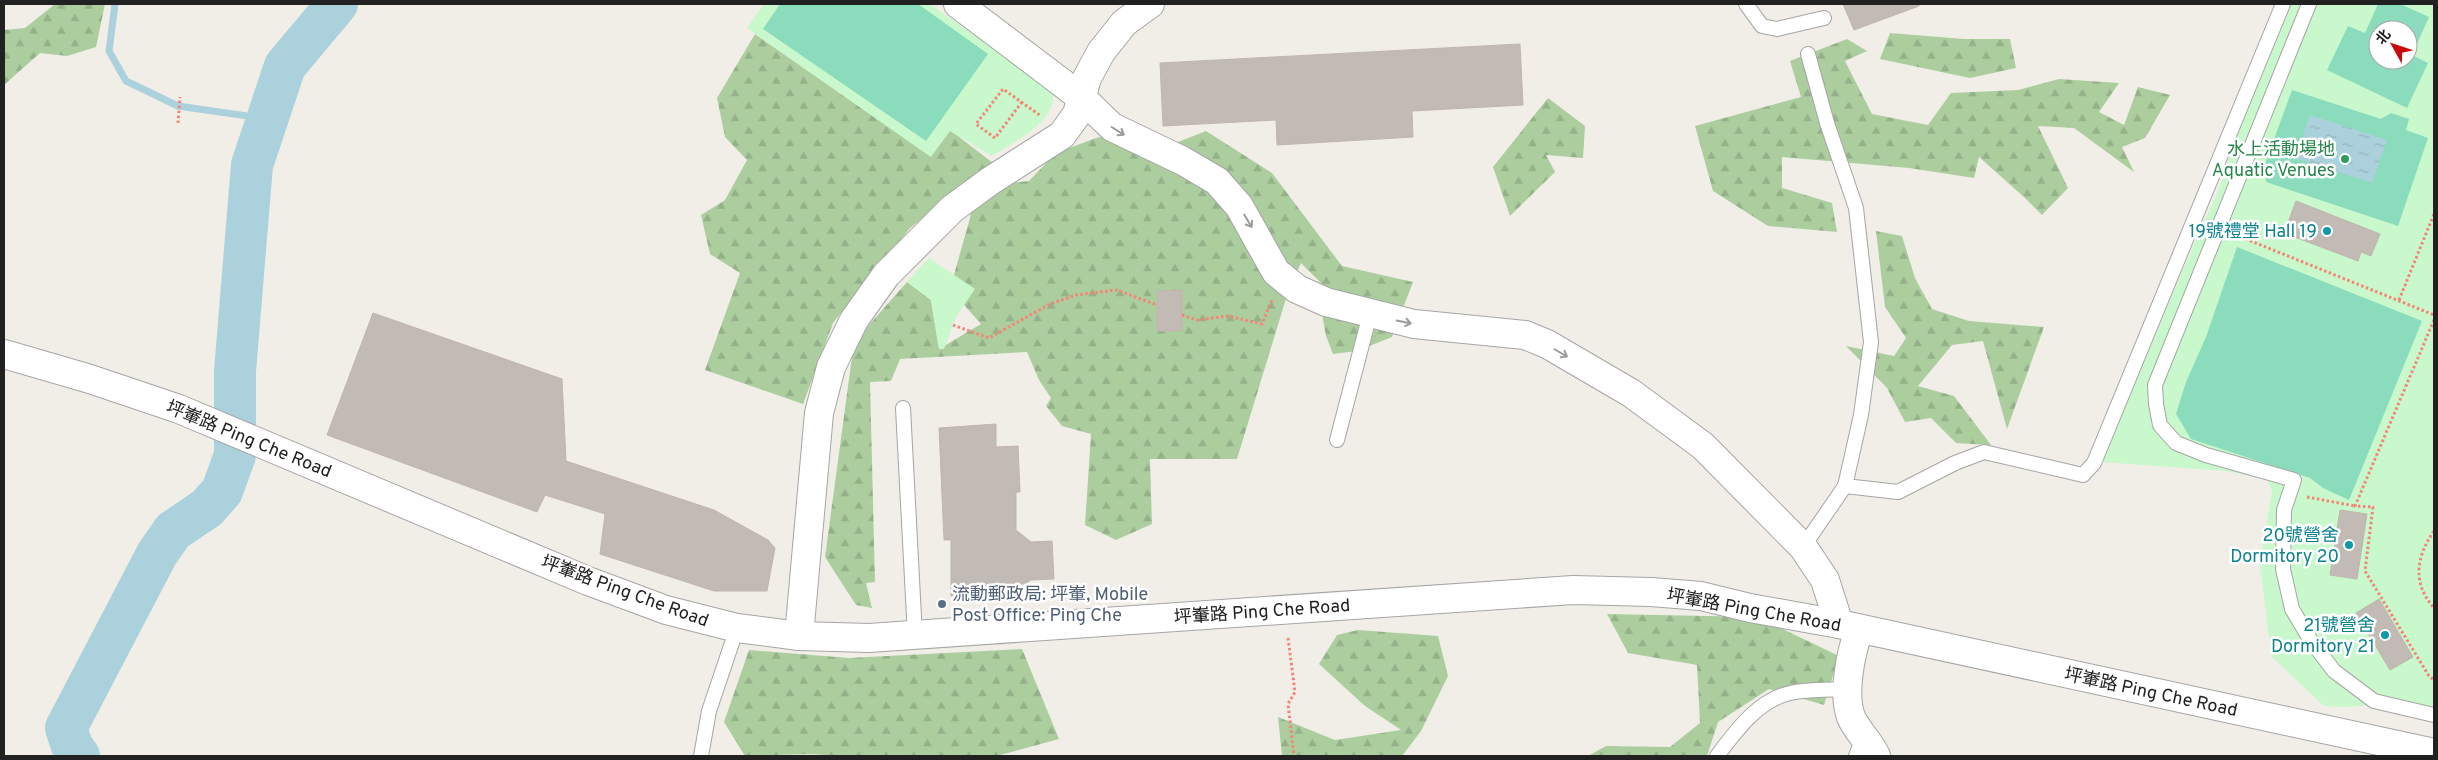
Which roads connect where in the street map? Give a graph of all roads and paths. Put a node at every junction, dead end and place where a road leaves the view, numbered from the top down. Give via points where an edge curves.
1 (958, 4) edge
2 (1150, 4) edge
3 (1746, 4) edge
4 (2283, 4) edge
5 (2309, 4) edge
6 (1824, 18) dead end
7 (1808, 54) dead end
8 (180, 97) dead end
9 (1082, 98) junction
10 (1022, 102) junction
11 (1041, 116) dead end
12 (178, 123) dead end
13 (2434, 214) edge
14 (2219, 229) junction
15 (1276, 291) dead end
16 (2399, 300) junction
17 (1157, 305) dead end
18 (1370, 314) junction
19 (1182, 315) dead end
20 (2434, 315) edge
21 (2434, 320) edge
22 (953, 325) dead end
23 (4, 354) edge
24 (904, 408) dead end
25 (1337, 440) dead end
26 (1845, 486) junction
27 (2303, 496) dead end
28 (2355, 506) junction
29 (2434, 530) edge
30 (1803, 547) junction
31 (2434, 608) edge
32 (1849, 627) junction
33 (737, 628) junction
34 (799, 636) junction
35 (915, 636) junction
36 (1288, 638) dead end
37 (2434, 680) edge
38 (1848, 688) junction
39 (2434, 715) edge
40 (1865, 749) edge
41 (2434, 753) edge
42 (701, 756) edge
43 (1294, 756) edge
44 (1717, 756) edge

1 - 9 street
2 - 9 street via 1124,24 1101,52 1087,78
3 - 6 lane via 1762,26 1777,29
4 - 26 lane via 2094,464 2082,475 1984,452 1954,463 1898,492
5 - 14 lane
7 - 26 lane via 1856,208 1871,342 1861,415
8 - 12 path
9 -> 18 street via 1117,131 1217,181 1239,206 1281,278 1314,298
9 - 34 street via 1077,114 1062,135 952,209 886,275 854,320 831,367 819,413
10 - 10 path via 1003,89 976,124 995,138
10 - 11 path
13 - 16 path
14 - 16 path
14 - 39 lane via 2155,385 2160,425 2176,443 2206,456 2294,480 2284,510 2283,569 2292,608 2311,641 2334,671 2374,700
15 - 19 path via 1262,324 1228,316 1196,320
16 - 20 path
17 - 22 path via 1124,291 1111,290 1055,301 989,338
18 - 25 lane
18 -> 30 street via 1414,324 1525,335 1541,341 1631,393 1686,432
21 - 28 path
23 - 33 street, 坪輋路 Ping Che Road via 179,409 588,581 666,610
24 - 35 lane
26 - 30 lane
27 - 28 path
28 - 37 path via 2373,507 2365,571
29 - 31 path via 2423,549 2418,575 2420,586
30 - 32 street via 1825,580
32 - 35 street, 坪輋路 Ping Che Road via 1701,596 1572,590
32 - 38 street via 1852,653
32 - 41 street, 坪輋路 Ping Che Road
33 - 34 street, 坪輋路 Ping Che Road
33 - 42 lane via 709,711
34 - 35 street, 坪輋路 Ping Che Road
36 - 43 path via 1295,692 1288,704
38 - 40 street via 1851,717
38 - 44 lane via 1788,693 1753,713

